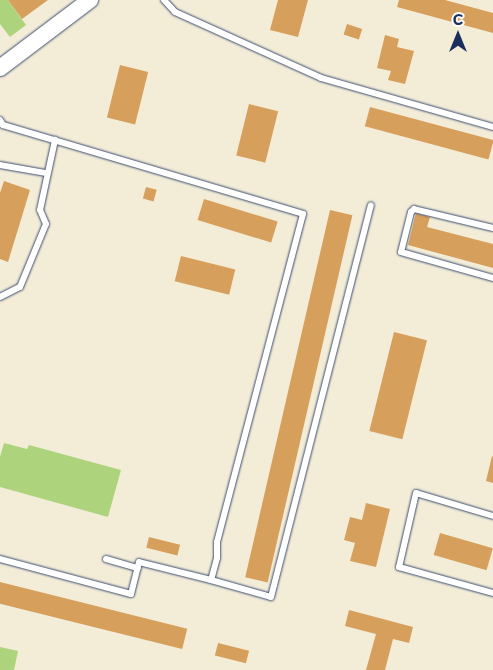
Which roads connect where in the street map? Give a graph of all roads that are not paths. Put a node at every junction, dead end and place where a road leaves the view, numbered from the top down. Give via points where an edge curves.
1 (90, 0) edge
2 (164, 0) edge
3 (0, 68) edge
4 (0, 120) edge
5 (493, 126) edge
6 (55, 140) junction
7 (0, 165) edge
8 (46, 173) junction
9 (371, 206) dead end
10 (493, 228) edge
11 (493, 278) edge
12 (0, 297) edge
13 (493, 516) edge
14 (0, 559) edge
15 (106, 559) dead end
16 (138, 568) junction
17 (211, 580) junction
18 (493, 593) edge

1 - 3 street
2 - 5 lane via 175,12 321,78
4 - 6 lane via 3,125
6 - 8 lane
6 - 17 lane via 303,214 217,542
7 - 8 lane
8 - 12 lane via 40,210 46,224 20,286
9 - 17 lane via 271,597
10 - 11 lane via 414,209 401,252
13 - 18 lane via 416,493 399,567
14 - 16 lane via 131,594
15 - 16 lane
16 - 17 lane via 139,562

